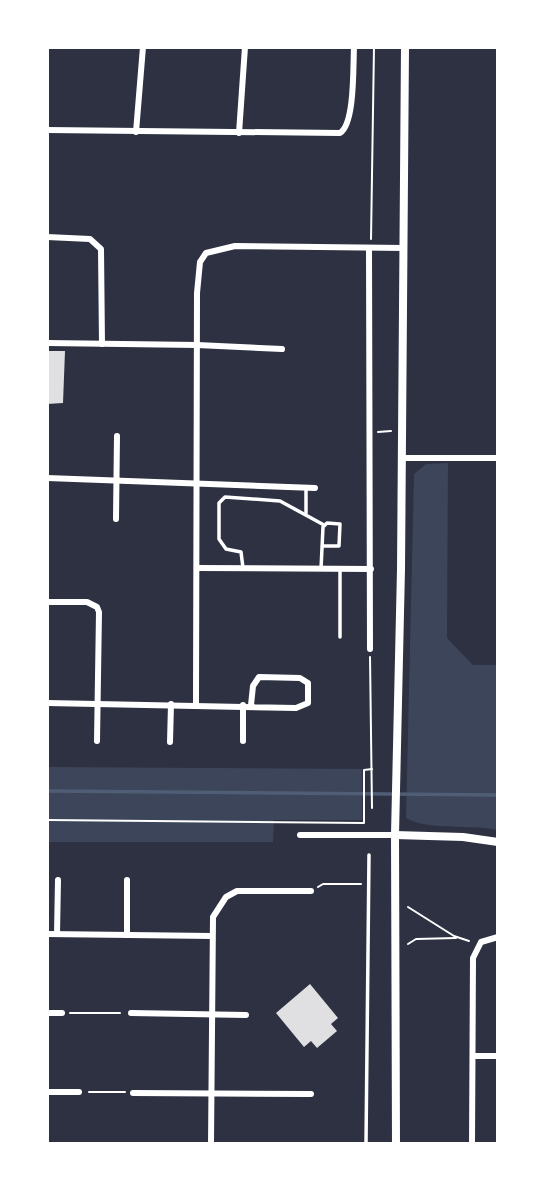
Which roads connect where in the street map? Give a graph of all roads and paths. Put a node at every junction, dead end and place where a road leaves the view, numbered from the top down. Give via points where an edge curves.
1 (143, 47) edge
2 (245, 47) edge
3 (354, 47) edge
4 (374, 47) edge
5 (405, 47) edge
6 (47, 130) edge
7 (136, 132) junction
8 (239, 132) junction
9 (47, 237) edge
10 (370, 244) junction
11 (404, 248) junction
12 (47, 343) edge
13 (102, 344) junction
14 (197, 345) junction
15 (282, 349) dead end
16 (391, 431) dead end
17 (371, 432) junction
18 (117, 436) dead end
19 (402, 458) junction
20 (498, 458) edge
21 (47, 478) edge
22 (116, 478) junction
23 (198, 483) junction
24 (306, 487) junction
25 (315, 488) dead end
26 (306, 513) junction
27 (116, 519) dead end
28 (324, 525) junction
29 (322, 546) junction
30 (197, 568) junction
31 (243, 568) junction
32 (321, 569) junction
33 (340, 569) junction
34 (371, 569) junction
35 (47, 602) edge
36 (340, 637) dead end
37 (370, 649) joint
38 (47, 702) edge
39 (98, 703) junction
40 (171, 704) junction
41 (196, 704) junction
42 (247, 705) junction
43 (97, 741) dead end
44 (243, 741) dead end
45 (170, 742) dead end
46 (372, 769) junction
47 (372, 808) dead end
48 (47, 820) edge
49 (300, 835) dead end
50 (395, 835) junction
51 (498, 842) edge
52 (369, 855) dead end
53 (58, 880) dead end
54 (127, 880) dead end
55 (369, 884) junction
56 (311, 891) joint
57 (408, 906) dead end
58 (47, 934) edge
59 (57, 934) junction
60 (127, 935) junction
61 (212, 936) junction
62 (457, 937) junction
63 (498, 937) edge
64 (481, 942) junction
65 (408, 944) dead end
66 (47, 1013) edge
67 (62, 1013) joint
68 (131, 1013) joint
69 (212, 1014) junction
70 (246, 1015) dead end
71 (473, 1056) junction
72 (498, 1056) edge
73 (47, 1092) edge
74 (79, 1092) joint
75 (134, 1093) joint
76 (211, 1094) junction
77 (311, 1094) dead end
78 (211, 1144) edge
79 (366, 1144) edge
80 (396, 1144) edge
81 (472, 1144) edge

1 - 7 street
2 - 8 street
3 - 8 street via 350,111 347,127 340,134
4 - 10 path
5 - 11 street
6 - 7 street
7 - 8 street
9 - 13 street via 90,239 101,249
10 - 11 street
10 - 14 street via 236,246 206,253 198,276
10 - 17 street
11 - 19 street
12 - 13 street
13 - 14 street
14 - 15 street
14 - 23 street
16 - 17 path
17 - 34 street
18 - 22 street
19 - 20 street
19 - 50 street
21 - 22 street
22 - 23 street
22 - 27 street
23 - 24 street
23 - 30 street
24 - 25 street
24 - 26 lane
26 - 28 lane
26 - 31 lane via 280,501 221,499 219,539 226,549 241,552
28 - 29 lane
28 - 29 lane via 337,523 341,529 339,546
29 - 32 lane
30 - 31 street
30 - 41 street
31 - 32 street
32 - 33 street
33 - 34 street
33 - 36 lane
34 - 37 street
35 - 39 street via 87,602 97,607
37 - 46 path
38 - 39 street
39 - 40 street
39 - 43 street
40 - 41 street
40 - 45 street
41 - 42 street
42 - 42 street via 259,677 300,677 308,683 309,700 303,706
42 - 44 street
46 - 47 path
46 - 48 path via 365,770 364,823
49 - 50 street
50 - 51 street
50 - 80 street
52 - 55 lane
53 - 59 street
54 - 60 street
55 - 56 path via 323,884
55 - 79 lane
56 - 61 street via 234,892 215,911
57 - 62 path
58 - 59 street
59 - 60 street
60 - 61 street
61 - 69 street
62 - 64 path
62 - 65 path via 416,939
63 - 64 street
64 - 71 street via 473,958
66 - 67 street
67 - 68 path
68 - 69 street
69 - 70 street
69 - 76 street
71 - 72 street
71 - 81 street
73 - 74 street
74 - 75 path
75 - 76 street
76 - 77 street
76 - 78 street

